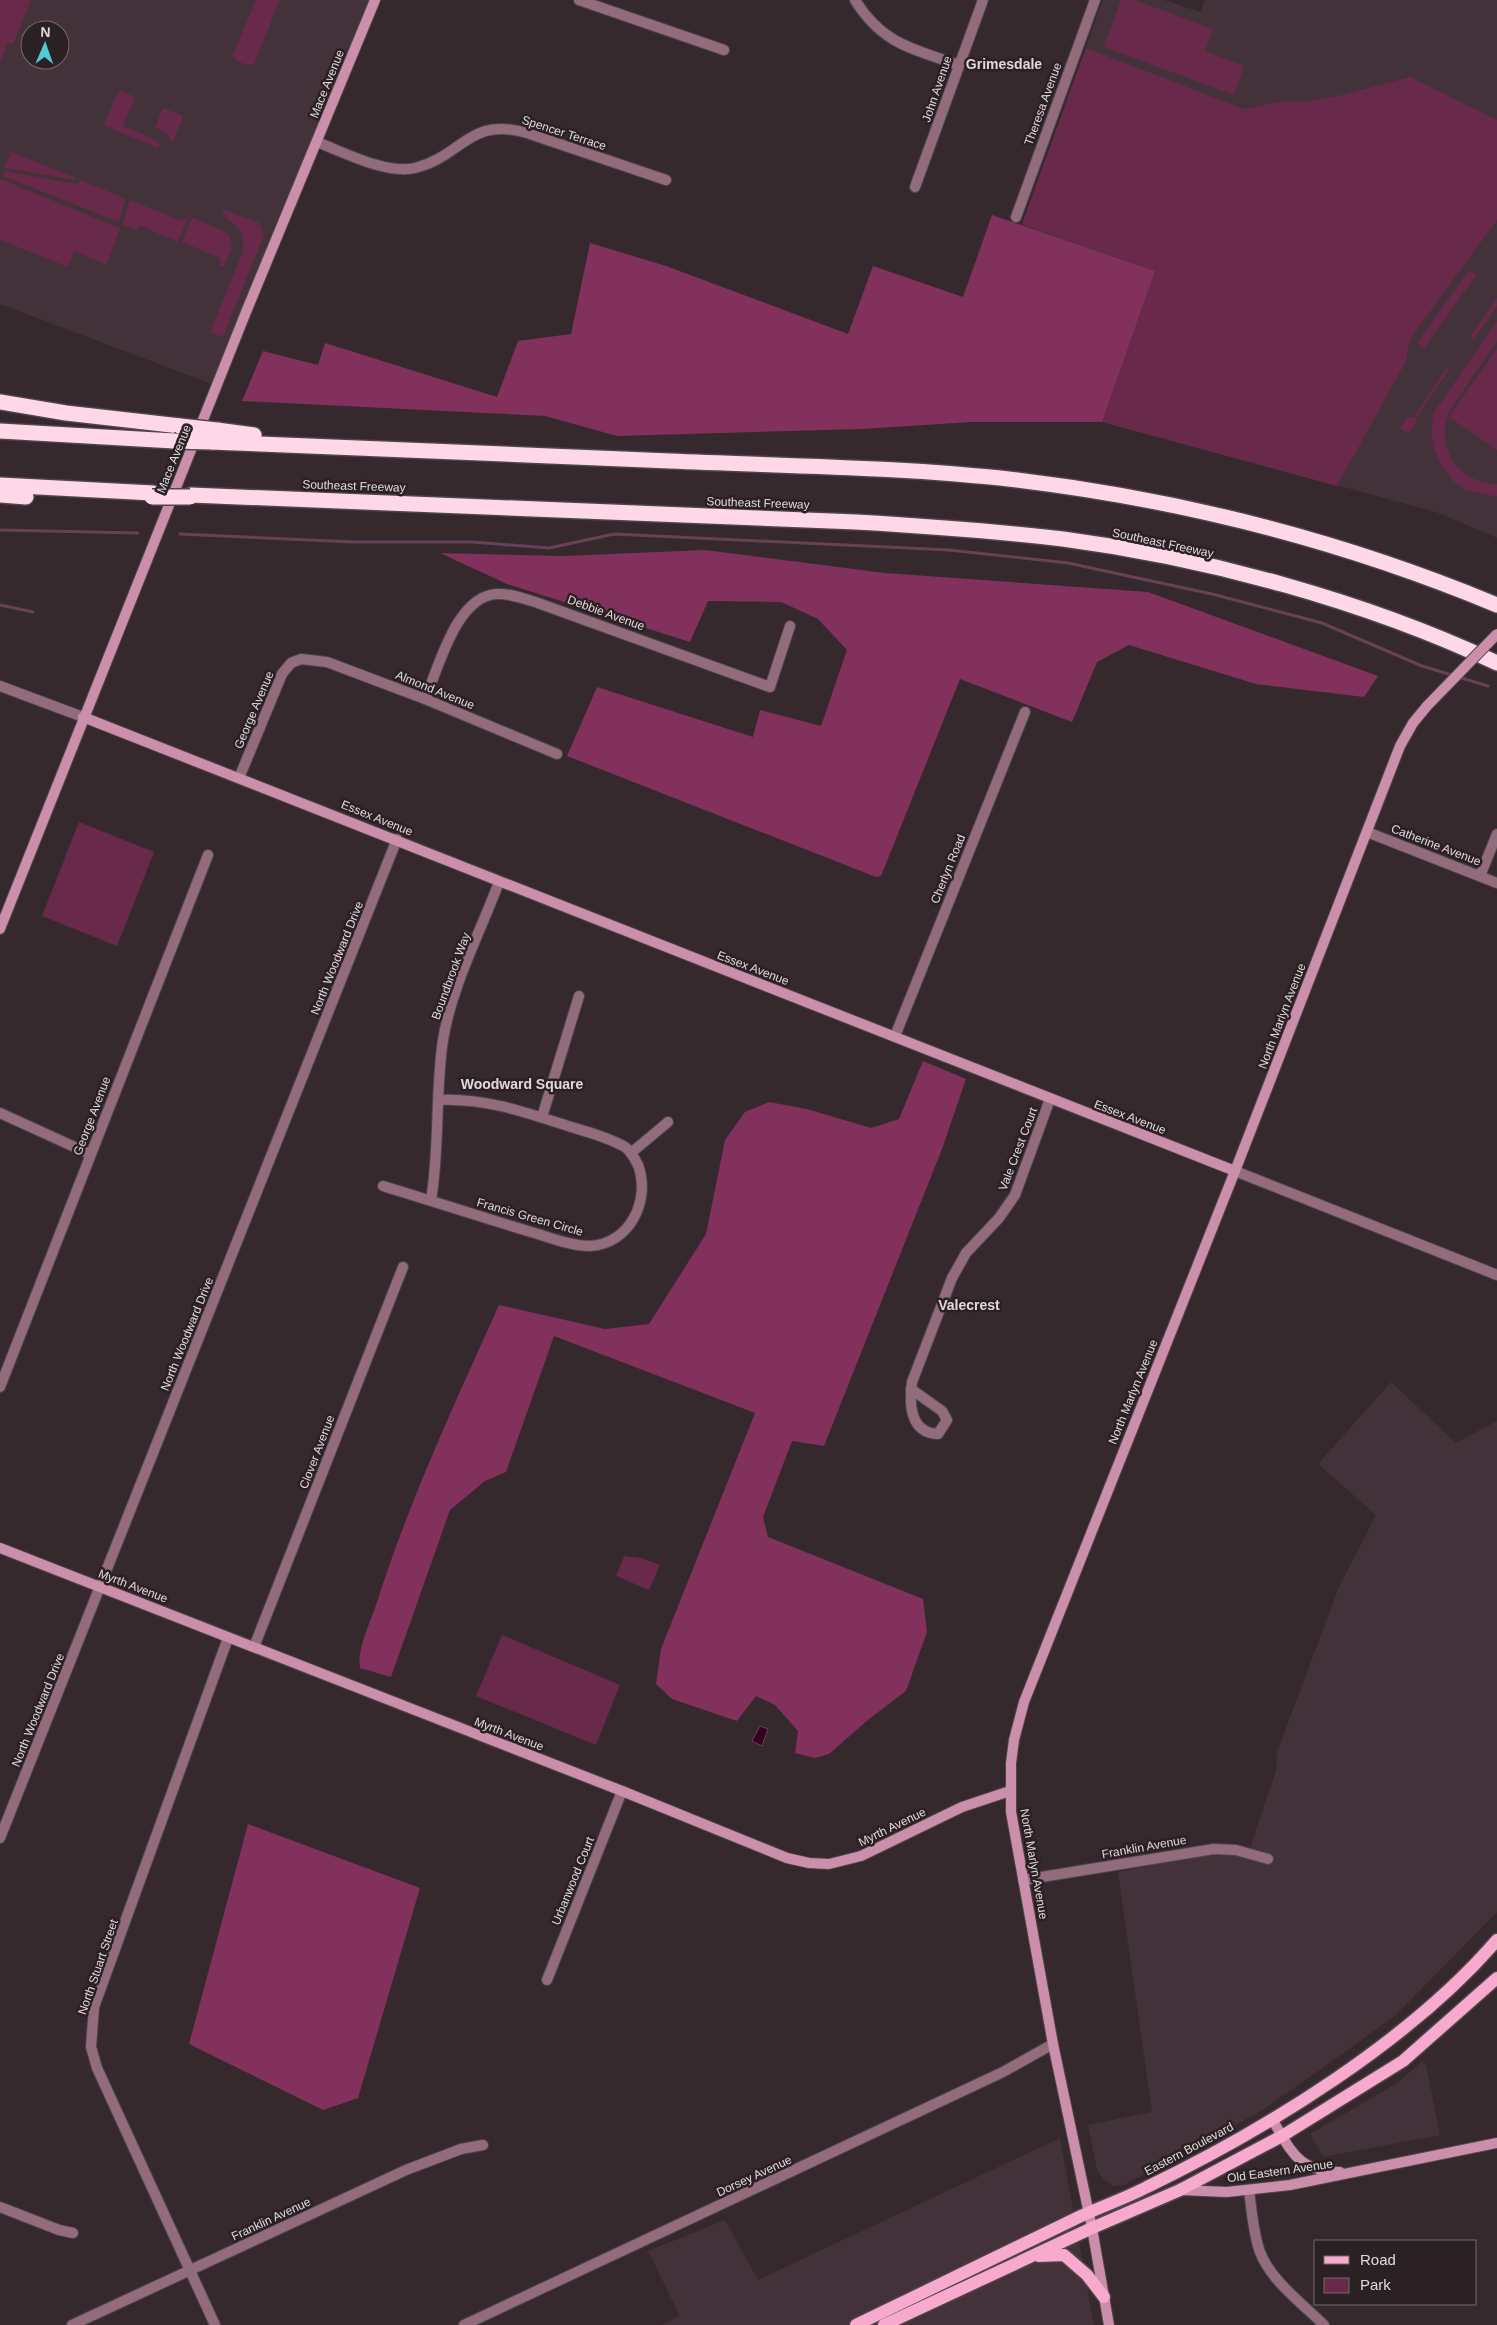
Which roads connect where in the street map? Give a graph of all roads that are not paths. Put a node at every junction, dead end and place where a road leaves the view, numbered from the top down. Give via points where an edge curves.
1 (374, 0) edge
2 (579, 0) edge
3 (855, 0) edge
4 (983, 0) edge
5 (1095, 0) edge
6 (724, 50) dead end
7 (958, 65) junction
8 (316, 142) junction
9 (666, 180) dead end
10 (915, 187) dead end
11 (1016, 217) dead end
12 (0, 402) edge
13 (0, 431) edge
14 (215, 436) junction
15 (0, 485) edge
16 (0, 495) edge
17 (152, 495) junction
18 (1497, 605) edge
19 (790, 626) dead end
20 (1497, 634) edge
21 (301, 659) joint
22 (1494, 661) edge
23 (0, 686) edge
24 (425, 699) junction
25 (1025, 712) dead end
26 (84, 716) junction
27 (557, 754) dead end
28 (239, 778) junction
29 (1367, 832) junction
30 (1497, 834) edge
31 (397, 840) junction
32 (208, 855) dead end
33 (1480, 876) junction
34 (500, 882) junction
35 (1497, 883) edge
36 (0, 929) edge
37 (579, 996) dead end
38 (896, 1036) junction
39 (1050, 1099) junction
40 (439, 1100) junction
41 (0, 1113) edge
42 (542, 1117) junction
43 (668, 1122) dead end
44 (631, 1153) junction
45 (90, 1154) junction
46 (1235, 1171) junction
47 (383, 1186) dead end
48 (431, 1200) junction
49 (403, 1267) dead end
50 (1497, 1275) edge
51 (0, 1387) edge
52 (911, 1389) junction
53 (0, 1548) edge
54 (100, 1587) junction
55 (228, 1638) junction
56 (254, 1647) junction
57 (622, 1791) junction
58 (1010, 1791) junction
59 (0, 1838) edge
60 (1268, 1859) dead end
61 (1023, 1880) junction
62 (1497, 1940) edge
63 (1497, 1978) edge
64 (547, 1980) dead end
65 (1053, 2044) junction
66 (1272, 2119) junction
67 (1282, 2136) junction
68 (1497, 2143) edge
69 (483, 2145) dead end
70 (1354, 2172) junction
71 (1180, 2190) junction
72 (1249, 2191) junction
73 (0, 2207) edge
74 (1088, 2213) junction
75 (1092, 2228) junction
76 (73, 2233) dead end
77 (1030, 2257) junction
78 (190, 2271) junction
79 (1104, 2298) junction
80 (72, 2325) edge
81 (215, 2325) edge
82 (464, 2325) edge
83 (856, 2325) edge
84 (884, 2325) edge
85 (1109, 2325) edge
86 (1324, 2325) edge

1 - 8 street, Mace Avenue
2 - 6 street
3 - 7 street via 871,23 887,36
4 - 7 street, John Avenue
5 - 11 street, Theresa Avenue
7 - 10 street, John Avenue
8 - 9 street, Spencer Terrace via 388,168 405,169 424,164 479,132 506,128
8 - 26 street, Mace Avenue
12 - 14 highway, bridge via 180,426
13 - 14 highway, bridge via 174,441
14 - 18 highway via 357,448 942,473 1074,488 1191,508 1316,540 1428,577
15 - 17 highway, Southeast Freeway
16 - 17 highway via 69,499
17 - 22 highway, Southeast Freeway, bridge via 856,522 956,528 1065,540 1181,561 1302,591 1404,625
19 - 24 street, Debbie Avenue via 770,688 538,603 492,594 473,602 460,618
20 - 29 street, North Marlyn Avenue, bridge via 1413,723 1400,746
21 - 24 street, Almond Avenue via 327,662
21 - 28 street, George Avenue via 282,674
23 - 26 street, Essex Avenue
24 - 27 street, Almond Avenue
25 - 38 street, Cherlyn Road
26 - 28 street, Essex Avenue
26 - 36 street, Mace Avenue
28 - 31 street, Essex Avenue
29 - 33 street, Catherine Avenue
29 - 46 street, North Marlyn Avenue
30 - 33 street
31 - 34 street, Essex Avenue
31 - 54 street, North Woodward Drive
32 - 45 street, George Avenue
33 - 35 street, Catherine Avenue
34 - 38 street, Essex Avenue
34 - 40 street, Boundbrook Way via 450,1012 441,1059
37 - 42 street
38 - 39 street, Essex Avenue
39 - 46 street, Essex Avenue
39 - 52 street, Vale Crest Court via 1015,1195 999,1218 966,1253 952,1278
40 - 42 street via 489,1103
40 - 48 street, Boundbrook Way via 438,1157
41 - 45 street
42 - 44 street via 613,1142
43 - 44 street
44 - 48 street, Francis Green Circle via 642,1177 640,1209 621,1232 600,1244 588,1246 564,1242
45 - 51 street, George Avenue
46 - 50 street, Essex Avenue
46 - 58 street, North Marlyn Avenue via 1024,1702 1014,1740
47 - 48 street, Francis Green Circle
49 - 56 street, Clover Avenue
52 - 52 street, Vale Crest Court via 911,1410 919,1427 928,1433 938,1434 947,1420 942,1411
53 - 54 street, Myrth Avenue
54 - 55 street, Myrth Avenue
54 - 59 street, North Woodward Drive
55 - 56 street, Myrth Avenue
55 - 78 street, North Stuart Street via 94,2007 91,2034 96,2068
56 - 57 street, Myrth Avenue
57 - 58 street, Myrth Avenue via 787,1858 829,1864 861,1856 962,1807
57 - 64 street, Urbanwood Court
58 - 61 street, North Marlyn Avenue
60 - 61 street, Franklin Avenue via 1236,1850 1214,1849
61 - 65 street, North Marlyn Avenue
62 - 66 main road, Eastern Boulevard via 1476,1964 1402,2029
63 - 67 main road via 1403,2061
65 - 74 street, North Marlyn Avenue
65 - 82 street, Dorsey Avenue via 1003,2072
66 - 67 street, Old Eastern Avenue
66 - 74 main road, Eastern Boulevard via 1146,2188
67 - 70 street, Old Eastern Avenue via 1294,2156 1310,2168
67 - 71 main road
68 - 70 street, Old Eastern Avenue
69 - 78 street, Franklin Avenue via 461,2149 406,2170
70 - 72 street, Old Eastern Avenue
71 - 72 street, Old Eastern Avenue
71 - 75 main road
72 - 86 street via 1258,2244 1265,2261 1278,2279
73 - 76 street
74 - 75 street, North Marlyn Avenue
74 - 83 main road, Eastern Boulevard
75 - 77 main road
75 - 79 street, North Marlyn Avenue
77 - 79 main road via 1064,2256 1087,2275
77 - 84 main road
78 - 80 street, Franklin Avenue
78 - 81 street, North Stuart Street
79 - 85 street, North Marlyn Avenue

